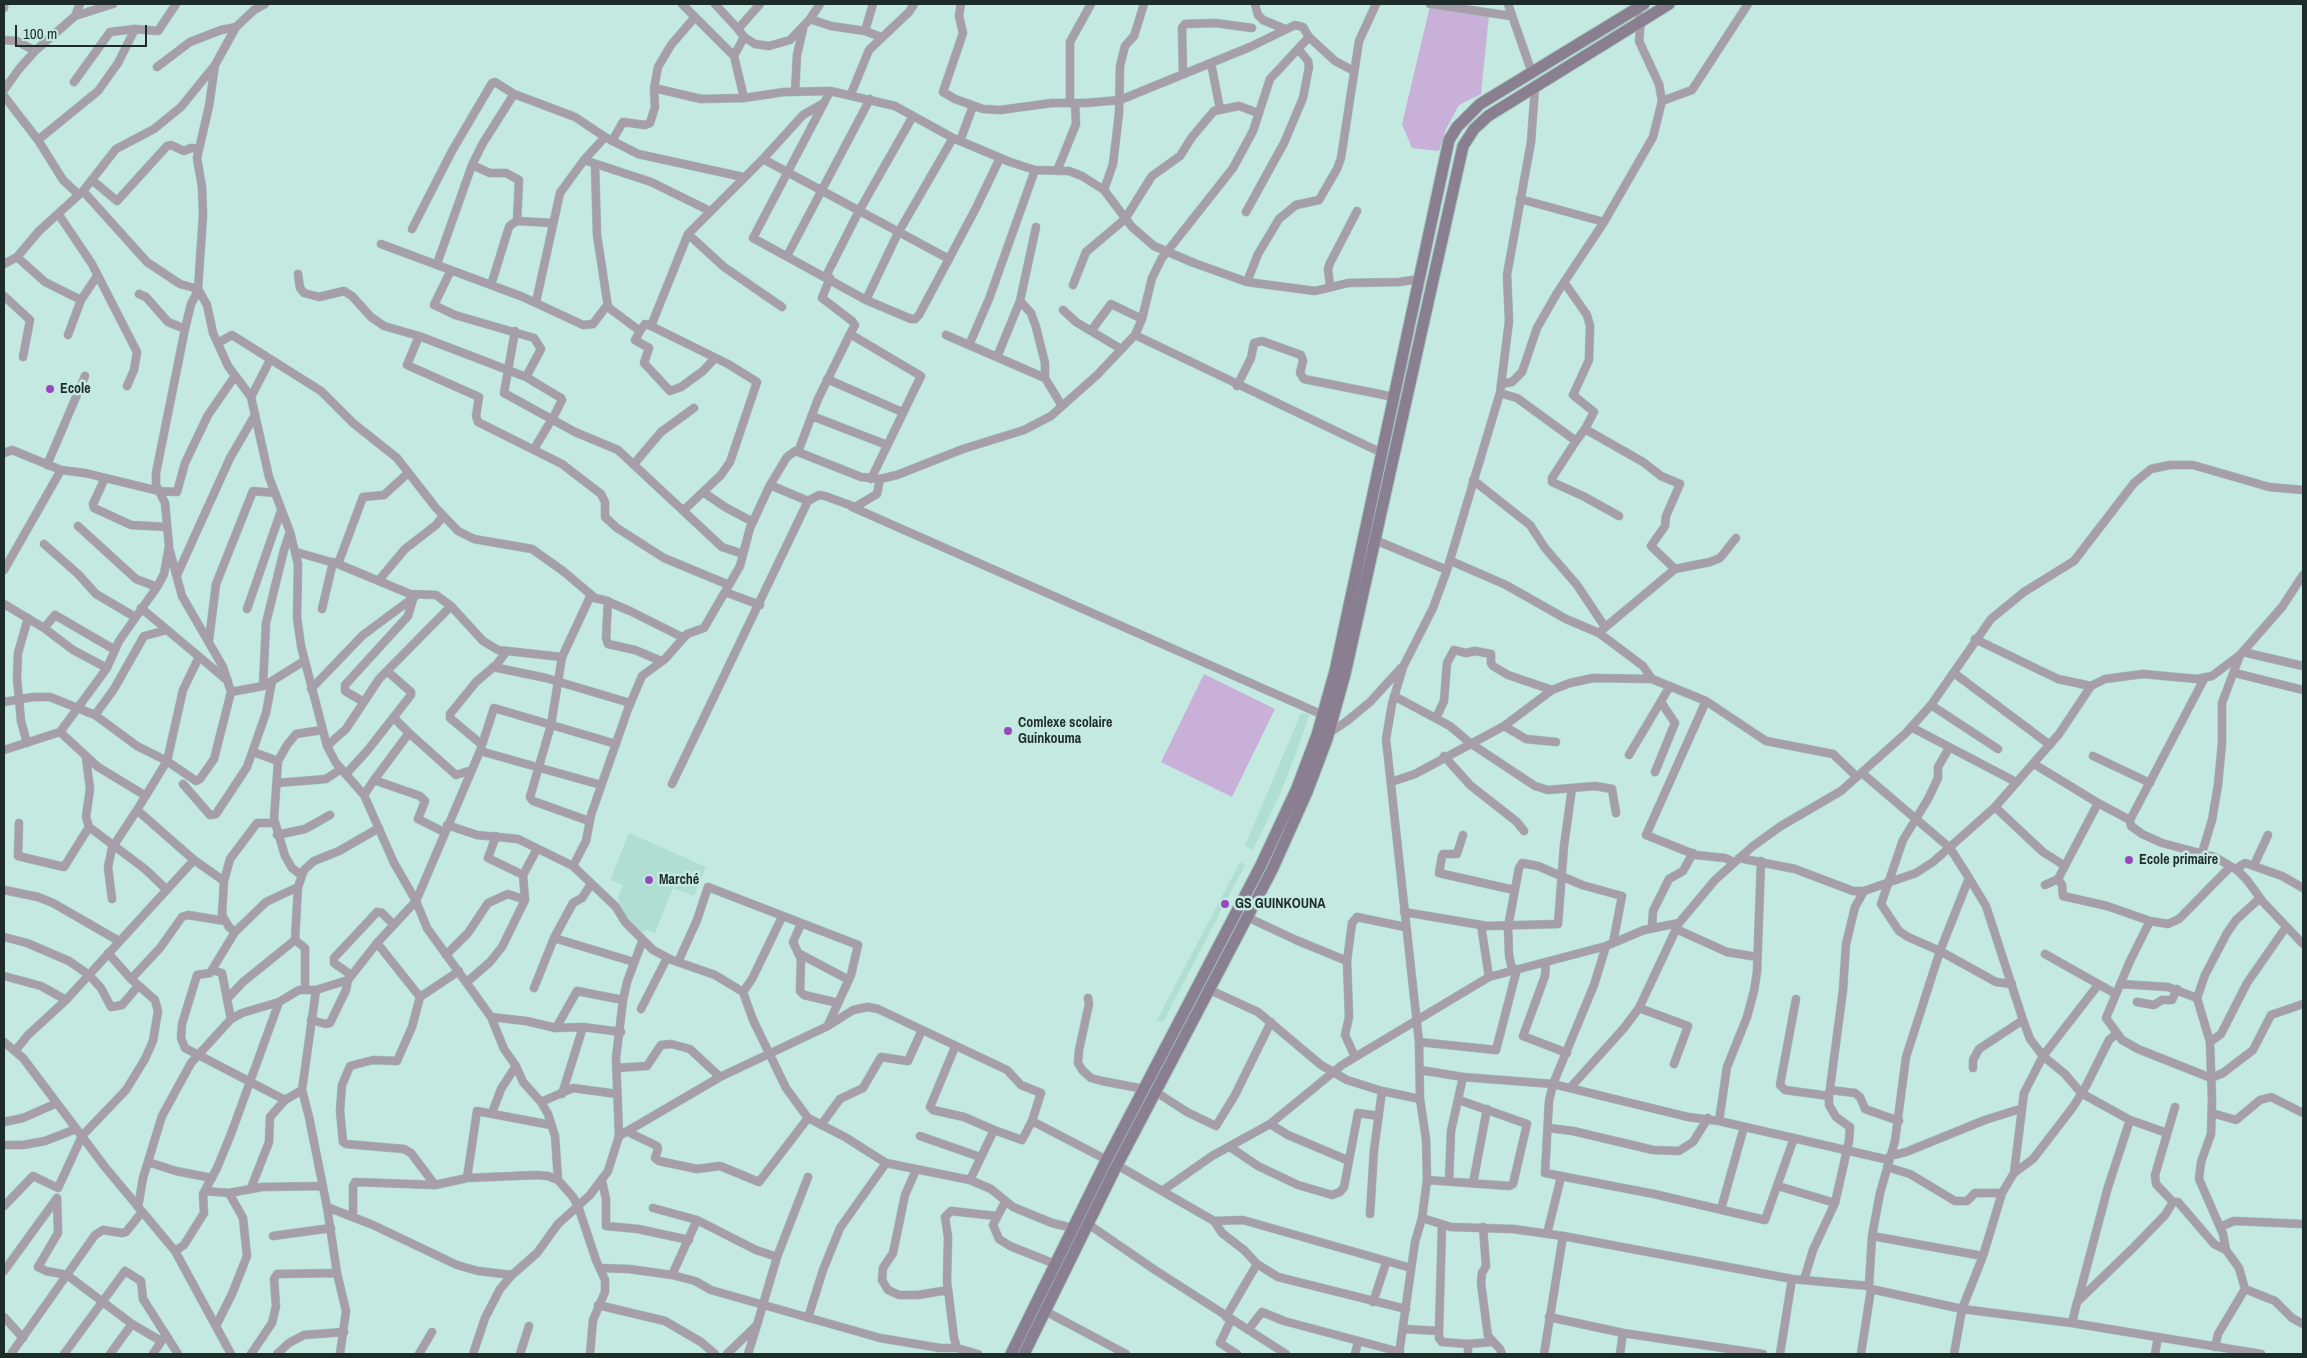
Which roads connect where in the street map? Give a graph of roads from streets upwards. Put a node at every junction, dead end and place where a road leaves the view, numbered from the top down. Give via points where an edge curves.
1 (4, 4) edge
2 (80, 4) edge
3 (113, 4) edge
4 (176, 4) edge
5 (265, 4) edge
6 (682, 4) edge
7 (715, 4) edge
8 (760, 4) edge
9 (820, 4) edge
10 (873, 4) edge
11 (914, 4) edge
12 (961, 4) edge
13 (1091, 4) edge
14 (1144, 4) edge
15 (1255, 4) edge
16 (1376, 4) edge
17 (1430, 4) edge
18 (1508, 4) edge
19 (1669, 4) edge
20 (1748, 4) edge
21 (1638, 5) edge
22 (4, 8) edge
23 (75, 16) junction
24 (1511, 16) junction
25 (695, 17) junction
26 (810, 19) junction
27 (1641, 21) junction
28 (236, 27) junction
29 (803, 28) junction
30 (1252, 28) dead end
31 (134, 29) junction
32 (738, 29) junction
33 (1285, 29) junction
34 (865, 31) junction
35 (744, 37) junction
36 (881, 37) junction
37 (1309, 37) junction
38 (4, 40) edge
39 (1299, 50) junction
40 (35, 51) junction
41 (734, 56) junction
42 (1212, 63) junction
43 (215, 65) junction
44 (157, 67) dead end
45 (1354, 71) junction
46 (1532, 73) junction
47 (1183, 74) junction
48 (74, 82) dead end
49 (1535, 87) junction
50 (654, 88) junction
51 (4, 90) edge
52 (830, 91) junction
53 (794, 92) junction
54 (514, 94) junction
55 (851, 94) junction
56 (4, 96) edge
57 (744, 98) junction
58 (870, 99) junction
59 (1120, 100) junction
60 (1662, 101) junction
61 (824, 102) junction
62 (1072, 102) junction
63 (973, 106) junction
64 (1220, 109) junction
65 (1258, 113) junction
66 (914, 116) junction
67 (608, 139) junction
68 (957, 139) junction
69 (38, 140) junction
70 (199, 149) junction
71 (763, 158) junction
72 (1000, 158) junction
73 (584, 160) junction
74 (595, 164) junction
75 (472, 165) junction
76 (1035, 170) junction
77 (1056, 171) junction
78 (788, 172) junction
79 (743, 177) junction
80 (92, 180) junction
81 (821, 190) junction
82 (1104, 190) junction
83 (81, 193) junction
84 (1520, 199) junction
85 (710, 211) junction
86 (859, 211) junction
87 (1357, 211) dead end
88 (1246, 212) dead end
89 (59, 215) junction
90 (1125, 219) junction
91 (517, 221) junction
92 (1604, 222) junction
93 (553, 223) junction
94 (1036, 227) dead end
95 (412, 230) dead end
96 (898, 233) junction
97 (688, 234) junction
98 (381, 244) dead end
99 (1166, 252) junction
100 (787, 256) junction
101 (16, 257) junction
102 (949, 259) junction
103 (4, 264) edge
104 (437, 264) junction
105 (450, 270) junction
106 (298, 274) dead end
107 (98, 276) junction
108 (828, 277) junction
109 (1419, 279) junction
110 (1247, 282) junction
111 (1564, 282) junction
112 (491, 285) junction
113 (1073, 285) dead end
114 (1330, 286) junction
115 (198, 290) junction
116 (139, 294) dead end
117 (4, 296) edge
118 (81, 300) junction
119 (866, 300) junction
120 (1020, 301) junction
121 (536, 302) junction
122 (608, 307) junction
123 (782, 307) dead end
124 (1063, 310) dead end
125 (1142, 319) junction
126 (651, 326) junction
127 (185, 328) junction
128 (515, 331) junction
129 (640, 331) junction
130 (1091, 331) junction
131 (850, 334) junction
132 (68, 335) dead end
133 (946, 335) dead end
134 (1134, 335) junction
135 (418, 336) junction
136 (218, 343) junction
137 (969, 345) junction
138 (1121, 349) junction
139 (23, 357) dead end
140 (997, 357) junction
141 (715, 358) junction
142 (270, 360) junction
143 (508, 371) junction
144 (86, 376) dead end
145 (235, 376) junction
146 (526, 377) junction
147 (1045, 378) junction
148 (828, 379) junction
149 (1501, 384) junction
150 (127, 386) dead end
151 (1238, 386) junction
152 (1500, 393) junction
153 (251, 397) junction
154 (1394, 397) junction
155 (1062, 406) junction
156 (694, 408) dead end
157 (902, 412) junction
158 (255, 415) junction
159 (812, 416) junction
160 (552, 420) junction
161 (1585, 429) junction
162 (1576, 441) junction
163 (887, 445) junction
164 (534, 449) junction
165 (798, 452) junction
166 (4, 453) edge
167 (1382, 453) junction
168 (634, 464) junction
169 (47, 465) junction
170 (61, 470) junction
171 (408, 473) junction
172 (105, 478) junction
173 (871, 479) junction
174 (880, 479) junction
175 (1473, 480) junction
176 (770, 485) junction
177 (2303, 490) edge
178 (159, 491) junction
179 (703, 492) junction
180 (275, 493) junction
181 (808, 501) junction
182 (852, 507) junction
183 (684, 510) junction
184 (281, 511) junction
185 (443, 516) junction
186 (1619, 516) dead end
187 (753, 522) junction
188 (78, 526) dead end
189 (167, 527) junction
190 (290, 532) junction
191 (1736, 538) dead end
192 (1374, 540) junction
193 (44, 544) dead end
194 (169, 546) junction
195 (296, 552) junction
196 (743, 554) junction
197 (1451, 561) junction
198 (336, 563) junction
199 (1675, 569) junction
200 (4, 570) edge
201 (1447, 570) junction
202 (177, 575) junction
203 (2303, 575) edge
204 (379, 580) junction
205 (157, 587) junction
206 (727, 588) junction
207 (1357, 596) junction
208 (415, 597) junction
209 (595, 598) junction
210 (608, 601) junction
211 (4, 604) edge
212 (760, 605) junction
213 (451, 606) junction
214 (141, 608) junction
215 (322, 609) dead end
216 (247, 610) dead end
217 (135, 617) junction
218 (28, 618) junction
219 (44, 628) junction
220 (167, 630) junction
221 (1601, 630) junction
222 (682, 638) junction
223 (1975, 639) junction
224 (209, 640) junction
225 (114, 650) junction
226 (506, 652) junction
227 (2241, 654) junction
228 (199, 657) junction
229 (562, 657) junction
230 (304, 661) junction
231 (661, 661) junction
232 (2303, 666) edge
233 (493, 667) junction
234 (1403, 667) junction
235 (107, 668) junction
236 (387, 671) junction
237 (1954, 673) junction
238 (2235, 673) junction
239 (1652, 679) junction
240 (2204, 679) junction
241 (272, 681) junction
242 (230, 682) junction
243 (560, 682) junction
244 (263, 686) junction
245 (1670, 686) junction
246 (2091, 686) junction
247 (311, 689) junction
248 (1552, 690) junction
249 (2303, 690) edge
250 (231, 692) junction
251 (1394, 696) junction
252 (18, 699) junction
253 (1706, 701) junction
254 (4, 702) edge
255 (364, 702) junction
256 (1661, 702) junction
257 (630, 703) junction
258 (1931, 705) junction
259 (78, 708) junction
260 (95, 715) junction
261 (1323, 715) junction
262 (394, 718) junction
263 (1436, 718) junction
264 (551, 726) junction
265 (1504, 726) junction
266 (1911, 728) junction
267 (322, 730) junction
268 (60, 732) junction
269 (408, 733) junction
270 (1329, 733) junction
271 (1556, 742) dead end
272 (27, 743) junction
273 (1470, 743) junction
274 (616, 744) junction
275 (2050, 745) junction
276 (327, 746) junction
277 (480, 748) junction
278 (1949, 748) junction
279 (1998, 749) dead end
280 (4, 750) edge
281 (253, 752) junction
282 (1629, 755) dead end
283 (1444, 756) junction
284 (2093, 756) dead end
285 (86, 758) junction
286 (167, 761) junction
287 (278, 761) junction
288 (2034, 764) junction
289 (539, 768) junction
290 (472, 770) junction
291 (344, 771) junction
292 (1655, 772) dead end
293 (1860, 775) junction
294 (374, 780) junction
295 (1391, 782) junction
296 (2016, 782) junction
297 (277, 783) junction
298 (2150, 783) junction
299 (183, 784) dead end
300 (672, 784) dead end
301 (601, 785) junction
302 (1572, 788) junction
303 (364, 795) junction
304 (146, 796) junction
305 (2098, 804) junction
306 (1995, 807) junction
307 (136, 810) junction
308 (1616, 813) dead end
309 (330, 815) dead end
310 (1916, 820) junction
311 (2130, 820) junction
312 (590, 821) junction
313 (19, 823) dead end
314 (275, 823) junction
315 (89, 827) junction
316 (379, 828) junction
317 (446, 828) junction
318 (1524, 832) dead end
319 (277, 835) junction
320 (1462, 835) dead end
321 (2268, 835) dead end
322 (496, 836) junction
323 (114, 846) junction
324 (1950, 848) junction
325 (537, 849) junction
326 (1693, 853) junction
327 (2202, 853) junction
328 (194, 860) junction
329 (1737, 860) junction
330 (1761, 862) junction
331 (2254, 865) junction
332 (573, 866) junction
333 (2065, 866) junction
334 (2230, 867) junction
335 (2239, 872) junction
336 (301, 875) junction
337 (523, 875) junction
338 (1561, 876) junction
339 (1968, 878) junction
340 (2058, 879) junction
341 (224, 880) junction
342 (591, 884) junction
343 (1886, 885) junction
344 (2045, 885) dead end
345 (298, 887) junction
346 (2303, 888) edge
347 (4, 890) edge
348 (167, 890) junction
349 (1514, 890) junction
350 (1864, 891) junction
351 (2260, 898) junction
352 (112, 899) dead end
353 (525, 900) junction
354 (416, 901) junction
355 (1404, 912) junction
356 (782, 916) junction
357 (1247, 917) junction
358 (225, 921) junction
359 (2150, 921) junction
360 (393, 924) junction
361 (801, 924) junction
362 (1481, 925) junction
363 (1677, 926) junction
364 (1405, 927) junction
365 (1508, 927) junction
366 (1652, 927) junction
367 (2286, 927) junction
368 (235, 932) junction
369 (4, 937) edge
370 (554, 938) junction
371 (295, 940) junction
372 (119, 941) junction
373 (642, 942) junction
374 (377, 943) junction
375 (1610, 944) junction
376 (2303, 944) edge
377 (1940, 951) junction
378 (108, 953) junction
379 (800, 954) junction
380 (2045, 954) dead end
381 (446, 955) junction
382 (1758, 957) junction
383 (667, 958) junction
384 (1348, 961) junction
385 (634, 962) junction
386 (678, 962) junction
387 (1546, 962) junction
388 (212, 970) junction
389 (459, 970) junction
390 (1514, 970) junction
391 (89, 975) junction
392 (4, 976) edge
393 (1489, 977) junction
394 (350, 978) junction
395 (131, 979) junction
396 (849, 980) junction
397 (467, 982) junction
398 (2012, 984) junction
399 (2120, 984) junction
400 (138, 986) junction
401 (2098, 986) junction
402 (534, 988) dead end
403 (305, 989) junction
404 (2177, 989) junction
405 (316, 990) junction
406 (1210, 990) junction
407 (743, 992) junction
408 (2116, 994) junction
409 (420, 997) junction
410 (1088, 998) dead end
411 (2197, 998) junction
412 (1796, 999) dead end
413 (66, 1000) junction
414 (227, 1000) junction
415 (624, 1000) junction
416 (279, 1002) junction
417 (2137, 1002) dead end
418 (838, 1004) junction
419 (2303, 1004) edge
420 (1639, 1008) junction
421 (641, 1009) dead end
422 (491, 1017) junction
423 (231, 1019) junction
424 (311, 1020) junction
425 (2023, 1020) junction
426 (1271, 1022) junction
427 (1416, 1022) junction
428 (828, 1026) junction
429 (583, 1027) junction
430 (556, 1028) junction
431 (922, 1030) junction
432 (621, 1032) junction
433 (2116, 1034) junction
434 (4, 1042) edge
435 (1419, 1042) junction
436 (2210, 1042) junction
437 (955, 1047) junction
438 (15, 1051) junction
439 (770, 1053) junction
440 (1567, 1053) junction
441 (199, 1056) junction
442 (2043, 1056) junction
443 (1355, 1057) junction
444 (1674, 1064) dead end
445 (516, 1066) junction
446 (616, 1068) junction
447 (1972, 1068) dead end
448 (1420, 1070) junction
449 (1332, 1072) junction
450 (720, 1077) junction
451 (1463, 1077) junction
452 (2211, 1078) junction
453 (249, 1082) junction
454 (1553, 1084) junction
455 (1570, 1088) junction
456 (1144, 1089) junction
457 (302, 1090) junction
458 (1382, 1091) junction
459 (1156, 1092) junction
460 (1829, 1093) junction
461 (2081, 1093) junction
462 (562, 1094) junction
463 (617, 1094) junction
464 (285, 1100) junction
465 (1420, 1100) junction
466 (1459, 1100) junction
467 (541, 1102) junction
468 (57, 1103) junction
469 (2175, 1107) dead end
470 (1487, 1109) junction
471 (2020, 1109) junction
472 (492, 1113) junction
473 (2212, 1113) junction
474 (2303, 1113) edge
475 (1379, 1116) junction
476 (808, 1118) junction
477 (1708, 1118) junction
478 (2130, 1120) junction
479 (1032, 1121) junction
480 (1719, 1121) junction
481 (1898, 1121) junction
482 (4, 1122) edge
483 (1270, 1124) junction
484 (551, 1125) junction
485 (821, 1125) junction
486 (1744, 1127) junction
487 (76, 1128) junction
488 (1549, 1128) junction
489 (994, 1130) junction
490 (628, 1132) junction
491 (2167, 1133) junction
492 (82, 1136) junction
493 (619, 1136) junction
494 (920, 1136) dead end
495 (1794, 1138) junction
496 (4, 1145) edge
497 (1230, 1147) junction
498 (1846, 1150) junction
499 (980, 1157) junction
500 (1347, 1160) junction
501 (1889, 1161) junction
502 (148, 1162) junction
503 (886, 1163) junction
504 (1112, 1163) junction
505 (916, 1170) junction
506 (2014, 1173) junction
507 (808, 1177) dead end
508 (1561, 1177) junction
509 (212, 1178) junction
510 (467, 1178) junction
511 (558, 1180) junction
512 (970, 1180) junction
513 (1427, 1180) junction
514 (602, 1181) junction
515 (1449, 1181) junction
516 (1473, 1183) junction
517 (323, 1186) junction
518 (435, 1186) junction
519 (1778, 1186) junction
520 (58, 1188) junction
521 (251, 1188) junction
522 (204, 1191) junction
523 (1162, 1191) junction
524 (229, 1193) junction
525 (2002, 1193) junction
526 (57, 1198) junction
527 (1005, 1202) junction
528 (2173, 1202) junction
529 (1834, 1203) junction
530 (4, 1206) edge
531 (578, 1206) junction
532 (327, 1207) junction
533 (653, 1208) dead end
534 (1722, 1209) junction
535 (140, 1210) junction
536 (1370, 1214) dead end
537 (353, 1216) junction
538 (996, 1216) junction
539 (1422, 1218) junction
540 (697, 1220) junction
541 (1214, 1221) junction
542 (1088, 1224) junction
543 (2303, 1224) edge
544 (1442, 1225) junction
545 (2220, 1227) junction
546 (330, 1228) junction
547 (1073, 1228) junction
548 (1482, 1228) junction
549 (1547, 1234) junction
550 (273, 1236) dead end
551 (1563, 1236) junction
552 (1872, 1236) junction
553 (689, 1240) junction
554 (2226, 1250) junction
555 (175, 1251) junction
556 (1983, 1256) junction
557 (777, 1257) junction
558 (1386, 1263) junction
559 (1055, 1264) junction
560 (1257, 1264) junction
561 (600, 1268) junction
562 (1411, 1268) junction
563 (4, 1271) edge
564 (337, 1273) junction
565 (67, 1275) junction
566 (512, 1275) junction
567 (672, 1275) junction
568 (1792, 1279) junction
569 (1804, 1280) junction
570 (1870, 1287) junction
571 (2245, 1289) junction
572 (948, 1290) junction
573 (1373, 1302) junction
574 (2077, 1302) junction
575 (104, 1303) junction
576 (763, 1304) junction
577 (598, 1305) junction
578 (1406, 1309) junction
579 (1962, 1309) junction
580 (1045, 1311) junction
581 (4, 1317) edge
582 (1550, 1317) junction
583 (808, 1318) junction
584 (1228, 1318) junction
585 (2072, 1323) junction
586 (132, 1324) junction
587 (2303, 1324) edge
588 (757, 1325) junction
589 (216, 1326) junction
590 (528, 1326) dead end
591 (1404, 1329) junction
592 (1248, 1330) junction
593 (1439, 1330) junction
594 (344, 1332) junction
595 (432, 1332) dead end
596 (1623, 1333) junction
597 (167, 1334) junction
598 (2158, 1337) junction
599 (23, 1338) junction
600 (161, 1341) junction
601 (1358, 1342) junction
602 (1491, 1342) junction
603 (1468, 1344) junction
604 (1701, 1345) junction
605 (2214, 1347) junction
606 (957, 1348) junction
607 (1399, 1353) edge
608 (11, 1354) edge
609 (64, 1354) edge
610 (110, 1354) edge
611 (153, 1354) edge
612 (178, 1354) edge
613 (231, 1354) edge
614 (250, 1354) edge
615 (277, 1354) edge
616 (340, 1354) edge
617 (419, 1354) edge
618 (473, 1354) edge
619 (520, 1354) edge
620 (590, 1354) edge
621 (715, 1354) edge
622 (727, 1354) edge
623 (748, 1354) edge
624 (978, 1354) edge
625 (1011, 1354) edge
626 (1024, 1354) edge
627 (1126, 1354) edge
628 (1237, 1354) edge
629 (1286, 1354) edge
630 (1355, 1354) edge
631 (1468, 1354) edge
632 (1502, 1354) edge
633 (1544, 1354) edge
634 (1620, 1354) edge
635 (1700, 1354) edge
636 (1763, 1354) edge
637 (1780, 1354) edge
638 (1861, 1354) edge
639 (1954, 1354) edge
640 (2155, 1354) edge
641 (2261, 1354) edge

1 - 22 street
2 - 23 street
3 - 23 street
4 - 31 street via 158,32
5 - 28 street
6 - 25 street
7 - 32 street
8 - 32 street
9 - 26 street
10 - 34 street
11 - 36 street
12 - 63 street via 962,35 943,92
13 - 62 street via 1070,42
14 - 59 street via 1134,36 1124,46 1120,66
15 - 33 street via 1263,20
16 - 45 street via 1359,41
17 - 24 street
18 - 24 street
19 - 27 street
20 - 60 street via 1692,90
21 - 27 street
21 - 46 street
23 - 40 street
24 - 46 street
25 - 41 street
25 - 50 street via 671,45 658,67
26 - 29 street
26 - 34 street
27 - 49 street
27 - 60 street via 1639,41 1659,84
28 - 43 street
28 - 44 street via 190,42
29 - 35 street via 794,38 774,46 755,44
29 - 53 street
30 - 47 street via 1215,23 1184,24
31 - 48 street via 110,32
31 - 69 street via 118,63 98,91
32 - 35 street
33 - 37 street via 1299,25
33 - 42 street
34 - 36 street
35 - 41 street
36 - 55 street via 865,56
37 - 39 street
37 - 45 street via 1336,61
38 - 40 street via 13,40
39 - 65 street via 1270,79
39 - 88 street via 1308,61 1309,68 1303,98 1284,143
40 - 51 street
41 - 57 street
42 - 47 street
42 - 64 street
43 - 70 street
43 - 80 street via 181,107 154,129 116,149
45 - 110 street via 1337,169 1319,200 1296,205 1279,219 1258,254
46 - 109 street via 1480,104 1451,136
47 - 59 street
49 - 84 street via 1531,142
49 - 192 street via 1488,116 1463,146
50 - 57 street via 701,99
50 - 67 street via 655,107 650,123 623,122
52 - 53 street
52 - 55 street
52 - 61 street
53 - 57 street
54 - 67 street via 571,115
54 - 75 street
54 - 95 street via 492,83 452,151
55 - 58 street
56 - 69 street
58 - 66 street via 896,106
58 - 81 street
59 - 62 street
59 - 82 street via 1112,164
60 - 92 street via 1653,138
61 - 71 street via 803,115
61 - 78 street
62 - 63 street via 1000,110
62 - 77 street via 1076,124
63 - 68 street
64 - 65 street via 1239,106
64 - 90 street via 1214,111 1180,156 1152,176
65 - 99 street via 1253,132 1233,168
66 - 68 street
66 - 86 street
67 - 73 street
67 - 79 street via 646,156
68 - 72 street
68 - 96 street
69 - 83 street via 63,180
70 - 80 street via 184,151 167,146 117,201
70 - 115 street via 197,158 203,215
71 - 78 street
71 - 79 street
72 - 76 street
72 - 102 street
73 - 74 street
73 - 93 street via 560,193
74 - 85 street via 651,182
74 - 122 street via 597,235
75 - 91 street via 490,173 506,173 519,180
75 - 104 street
76 - 77 street
76 - 137 street via 989,300
77 - 82 street via 1076,173
78 - 81 street
78 - 100 street via 753,238
79 - 85 street
80 - 83 street
81 - 86 street
81 - 100 street
82 - 90 street
83 - 89 street
83 - 115 street via 147,262 180,284
84 - 92 street
84 - 149 street via 1508,275 1509,321
85 - 97 street
86 - 96 street
86 - 108 street
87 - 114 street via 1330,263
89 - 101 street via 39,231
89 - 107 street
90 - 99 street via 1146,240
90 - 113 street via 1086,252
91 - 93 street
91 - 112 street via 509,227
92 - 111 street
93 - 121 street
94 - 120 street
96 - 102 street
96 - 119 street
97 - 123 street via 724,267
97 - 126 street
98 - 104 street
99 - 110 street
99 - 125 street via 1152,278
100 - 108 street
101 - 103 street
101 - 118 street via 44,282
102 - 119 street via 914,319
104 - 105 street
105 - 112 street
105 - 128 street via 434,305 455,315
106 - 135 street via 304,293 319,297 344,291 384,326
107 - 118 street
107 - 150 street via 137,352
108 - 119 street
108 - 131 street via 822,298 852,321 854,325
109 - 114 street
109 - 154 street
110 - 114 street via 1309,291
111 - 149 street via 1537,328 1522,372 1512,382
111 - 161 street via 1590,326 1589,360 1573,395 1594,412
112 - 121 street
115 - 127 street
115 - 136 street via 207,305
116 - 127 street via 146,297 168,322
117 - 139 street via 30,320
118 - 132 street
120 - 140 street
120 - 147 street via 1032,312 1046,362
121 - 122 street via 586,326 593,324
122 - 129 street
124 - 130 street
125 - 130 street via 1111,304
125 - 134 street
126 - 129 street via 645,324
126 - 141 street
127 - 178 street via 156,473
128 - 143 street
128 - 146 street via 531,336 541,347
129 - 141 street via 635,340 649,348 644,362 670,392 703,371
130 - 138 street
131 - 148 street
131 - 157 street via 920,376
133 - 137 street
134 - 138 street
134 - 151 street
135 - 143 street
135 - 164 street via 407,365 479,397 478,422
136 - 142 street via 232,334
136 - 145 street
137 - 140 street
138 - 155 street
140 - 147 street
141 - 179 street via 758,382 758,385 730,462
142 - 153 street
142 - 171 street via 321,391 353,423 397,458
143 - 146 street
143 - 160 street via 504,393
144 - 169 street
145 - 153 street
145 - 178 street via 208,415 185,463 178,491
146 - 160 street via 562,398
147 - 155 street
148 - 157 street
148 - 159 street
149 - 152 street
151 - 154 street via 1254,343 1262,341 1301,355 1300,373 1304,379
151 - 167 street
152 - 162 street via 1517,398
152 - 175 street
153 - 158 street
154 - 167 street
155 - 174 street via 1051,416 1024,430
156 - 168 street via 661,432
157 - 163 street
158 - 180 street
158 - 202 street via 230,458
159 - 163 street
159 - 165 street
160 - 164 street
160 - 168 street via 610,446
161 - 162 street
161 - 199 street via 1680,484 1665,526 1651,546
162 - 186 street via 1552,482
163 - 173 street
164 - 206 street via 554,458 601,494 605,517 617,528 664,558
165 - 173 street
165 - 176 street via 787,457
166 - 169 street via 12,450
167 - 207 street
168 - 183 street
169 - 170 street
170 - 172 street
170 - 200 street
171 - 185 street
171 - 198 street via 384,496 363,497
172 - 178 street
172 - 189 street via 94,508 131,525
173 - 174 street
174 - 182 street via 875,497
175 - 197 street
175 - 221 street via 1530,525 1544,548 1577,585
176 - 181 street
176 - 187 street
177 - 223 street via 2269,487 2193,465 2151,469 2134,483 2074,561 2014,600 1991,619
178 - 189 street via 165,503
179 - 183 street
179 - 187 street
180 - 184 street
180 - 224 street via 253,492 216,584
181 - 182 street via 819,495
181 - 212 street
182 - 261 street
183 - 196 street via 722,547
184 - 190 street
184 - 216 street
185 - 204 street via 404,549
185 - 209 street via 468,537 532,549
187 - 196 street
188 - 205 street via 136,579
189 - 194 street
190 - 195 street
190 - 244 street via 266,623
191 - 199 street via 1720,558
192 - 201 street
192 - 207 street
193 - 217 street via 96,594
194 - 202 street
194 - 205 street via 164,574
195 - 198 street
195 - 230 street via 298,617
196 - 206 street
197 - 201 street
197 - 221 street via 1566,619
198 - 204 street
198 - 215 street
199 - 221 street
201 - 234 street via 1433,608
202 - 224 street via 182,596
203 - 227 street via 2282,607
204 - 208 street
205 - 214 street
206 - 212 street
206 - 222 street via 704,628
207 - 261 street
207 - 270 street
208 - 213 street via 436,595
208 - 247 street via 363,635
208 - 255 street via 408,616 344,686 345,691
209 - 210 street
209 - 229 street via 587,600
210 - 222 street via 654,621
210 - 231 street via 608,644 635,650
211 - 218 street
212 - 300 street
213 - 226 street via 490,647
213 - 236 street
214 - 217 street
214 - 220 street
217 - 225 street
218 - 219 street
218 - 252 street via 18,653
219 - 225 street via 54,615
219 - 235 street via 64,645
220 - 228 street
220 - 260 street via 144,636
221 - 239 street via 1615,647 1643,666
222 - 231 street
223 - 237 street
223 - 246 street via 2058,679
224 - 242 street
225 - 235 street
226 - 229 street
226 - 233 street
227 - 232 street
227 - 238 street
227 - 240 street
228 - 242 street
228 - 286 street via 183,690
229 - 243 street
230 - 241 street
230 - 247 street
231 - 257 street via 642,676
233 - 243 street
233 - 277 street via 450,714 450,718
234 - 251 street
234 - 270 street via 1370,702
235 - 259 street
236 - 255 street
236 - 262 street via 411,692
237 - 258 street
237 - 275 street
238 - 249 street
238 - 327 street via 2222,703 2218,785
239 - 245 street
239 - 248 street via 1593,678
240 - 246 street via 2143,674 2105,679
240 - 298 street
241 - 244 street
241 - 281 street
242 - 250 street
243 - 257 street
243 - 264 street
244 - 250 street
245 - 253 street
245 - 256 street
246 - 275 street
247 - 267 street
248 - 263 street via 1508,675 1493,666 1492,656 1488,653 1454,650 1447,662 1444,701
248 - 265 street
250 - 286 street via 214,760 200,779 196,780
251 - 263 street
251 - 295 street via 1386,739
252 - 254 street
252 - 259 street via 50,697
252 - 272 street
253 - 293 street via 1766,741 1837,756
253 - 326 street via 1646,833
255 - 276 street via 342,733
256 - 282 street
256 - 292 street via 1675,723
257 - 274 street
258 - 266 street
258 - 279 street
259 - 260 street
259 - 268 street
260 - 286 street via 137,746
261 - 456 street via 1297,788 1261,865
262 - 269 street
262 - 291 street
263 - 273 street
264 - 274 street
264 - 277 street via 493,708
264 - 289 street
265 - 271 street via 1526,739
265 - 273 street
266 - 278 street
266 - 293 street
267 - 276 street
267 - 287 street via 296,734
268 - 272 street
268 - 285 street
269 - 290 street via 456,775
269 - 294 street
270 - 357 street via 1304,801
272 - 280 street
273 - 283 street
273 - 302 street via 1535,786 1548,790
274 - 301 street
275 - 288 street
276 - 291 street
277 - 289 street
277 - 290 street
278 - 296 street
278 - 310 street
281 - 287 street
281 - 299 street via 247,767 214,815 210,815
283 - 295 street via 1415,774
283 - 318 street via 1470,785 1517,822
284 - 298 street
285 - 304 street
285 - 315 street via 90,789 86,817
286 - 304 street
287 - 297 street
288 - 296 street
288 - 305 street
289 - 301 street
289 - 312 street via 532,800
290 - 317 street
291 - 297 street via 326,779
291 - 303 street
293 - 310 street
293 - 329 street via 1832,798 1781,826
294 - 303 street
294 - 317 street via 424,797 418,819
295 - 355 street
296 - 306 street
297 - 314 street
298 - 311 street
301 - 312 street
302 - 308 street via 1595,786 1612,789
302 - 338 street
303 - 316 street
304 - 307 street
305 - 311 street
305 - 333 street
306 - 324 street
306 - 333 street via 2043,852
307 - 323 street
307 - 328 street
309 - 319 street via 305,829
310 - 324 street
310 - 343 street via 1903,840
311 - 327 street via 2134,829 2155,840
312 - 332 street via 586,841
313 - 315 street via 18,856 62,868
314 - 319 street
314 - 341 street via 257,823 230,858
315 - 323 street
316 - 336 street via 314,861
316 - 354 street
317 - 322 street
317 - 354 street
319 - 336 street via 292,868
320 - 349 street via 1457,854 1443,854 1439,873
321 - 331 street
322 - 325 street via 518,839
322 - 337 street via 488,858
323 - 348 street
323 - 352 street via 108,867
324 - 339 street
324 - 343 street via 1916,873
325 - 332 street
325 - 337 street
326 - 329 street
326 - 366 street via 1683,871 1669,879 1653,911
327 - 334 street
328 - 341 street
328 - 348 street
329 - 330 street
329 - 363 street via 1704,892
330 - 350 street via 1800,870 1854,891
330 - 382 street
331 - 335 street via 2242,864
331 - 346 street
332 - 342 street
333 - 340 street
334 - 335 street
334 - 359 street via 2175,923
335 - 351 street
336 - 345 street
337 - 353 street
338 - 349 street via 1538,866 1522,864 1518,868
338 - 365 street via 1558,924
338 - 375 street via 1622,896
339 - 377 street
339 - 398 street via 1986,906
340 - 344 street
340 - 359 street via 2063,896 2107,906
341 - 358 street via 221,906
342 - 370 street via 582,898 573,903
342 - 373 street via 616,906
343 - 350 street
343 - 377 street via 1881,904 1899,931
345 - 368 street via 266,902
345 - 371 street
347 - 372 street via 53,903
348 - 372 street
349 - 365 street
350 - 460 street via 1855,907 1846,944
351 - 367 street
351 - 411 street via 2227,933 2205,974
353 - 381 street via 508,894 488,903 468,933
353 - 397 street via 496,955
354 - 360 street
354 - 381 street via 427,928
355 - 362 street
355 - 364 street
356 - 361 street
356 - 386 street via 708,887
356 - 407 street via 752,980
357 - 384 street
357 - 406 street
358 - 368 street
358 - 395 street via 188,915 182,917 160,948
359 - 399 street
360 - 374 street
360 - 394 street via 382,912 377,912 334,958 334,963
361 - 379 street via 793,942
361 - 396 street via 858,945
362 - 365 street
362 - 393 street
363 - 366 street
363 - 382 street via 1727,952
363 - 420 street
364 - 384 street via 1357,917 1352,923
364 - 427 street
365 - 390 street via 1509,955
366 - 375 street
367 - 376 street
367 - 436 street via 2247,983 2221,1034
368 - 388 street
369 - 391 street via 69,961
370 - 385 street
370 - 402 street
371 - 403 street via 306,948
371 - 414 street via 243,982
372 - 378 street
373 - 383 street
373 - 385 street
374 - 394 street
374 - 409 street
375 - 387 street
375 - 440 street
377 - 398 street via 1996,982
377 - 481 street via 1906,1058
378 - 391 street
378 - 395 street
379 - 396 street
379 - 418 street via 800,991
380 - 401 street via 2087,976
381 - 389 street
382 - 480 street via 1750,1006 1727,1067
383 - 386 street
383 - 421 street
384 - 443 street via 1350,1018 1345,1035
385 - 415 street
386 - 407 street via 715,975
387 - 390 street
387 - 440 street via 1545,976 1523,1036
388 - 414 street via 222,973
388 - 441 street via 208,975 197,975 182,1024 182,1046
389 - 397 street
389 - 409 street
390 - 393 street
390 - 435 street via 1496,1050
391 - 400 street via 113,1007 122,1005
391 - 413 street
392 - 413 street via 41,986
393 - 427 street
394 - 405 street
394 - 424 street via 330,1022
395 - 400 street
396 - 418 street
397 - 422 street
398 - 425 street
399 - 404 street
399 - 408 street
400 - 492 street via 152,995 157,1006 153,1041 126,1090
401 - 408 street
401 - 442 street
403 - 405 street
403 - 416 street
404 - 411 street
404 - 417 street via 2174,1000 2154,1004
405 - 424 street
406 - 426 street via 1258,1012
406 - 459 street
407 - 439 street
408 - 433 street via 2106,1018
409 - 518 street via 412,1027 397,1061 373,1060 348,1069 342,1084 340,1120 344,1144 404,1149 414,1157
410 - 456 street via 1078,1063 1091,1078
411 - 436 street
412 - 460 street via 1780,1085 1786,1090
413 - 438 street
414 - 423 street
415 - 430 street via 577,991
415 - 432 street
416 - 423 street
416 - 453 street
418 - 428 street
419 - 452 street via 2271,1015 2253,1050
420 - 444 street via 1688,1026
420 - 455 street
422 - 430 street
422 - 445 street via 504,1049
423 - 441 street
424 - 457 street
425 - 442 street via 2030,1039
425 - 447 street via 1980,1049
426 - 449 street
426 - 459 street via 1216,1126
427 - 435 street
427 - 443 street
428 - 431 street via 852,1010 874,1008
428 - 439 street
429 - 430 street
429 - 432 street
429 - 462 street
431 - 437 street
431 - 485 street via 908,1061 881,1057 864,1088 840,1099
432 - 446 street
433 - 452 street via 2150,1054
433 - 461 street via 2109,1040
434 - 438 street
435 - 448 street
436 - 452 street
437 - 479 street via 1002,1068 1021,1084 1041,1093
437 - 489 street via 931,1109 964,1117
438 - 468 street
439 - 450 street
439 - 476 street via 786,1088
440 - 454 street
441 - 453 street
441 - 502 street via 191,1063 162,1116
442 - 461 street
442 - 471 street via 2024,1093
443 - 449 street
445 - 467 street via 523,1082
445 - 472 street via 501,1088
446 - 450 street via 646,1066 661,1045 671,1044 690,1049
446 - 463 street
448 - 451 street
448 - 465 street
449 - 458 street
449 - 483 street
450 - 490 street
451 - 454 street
451 - 466 street
452 - 473 street
453 - 464 street
453 - 509 street
454 - 455 street
454 - 488 street
455 - 477 street via 1688,1117
456 - 504 street
457 - 464 street
457 - 517 street
458 - 465 street
458 - 475 street
459 - 504 street
460 - 481 street via 1855,1093 1865,1109
460 - 498 street via 1829,1105 1836,1117 1850,1127
461 - 478 street
461 - 506 street via 2037,1155
462 - 463 street via 578,1088
462 - 467 street
463 - 493 street
464 - 521 street via 270,1117 269,1142
465 - 513 street via 1426,1139
466 - 470 street
466 - 515 street via 1450,1140
467 - 484 street
468 - 482 street via 23,1118
468 - 487 street
469 - 491 street
470 - 516 street
470 - 516 street via 1525,1122 1528,1126 1512,1186
471 - 501 street via 1985,1120
471 - 506 street
472 - 484 street
472 - 510 street via 477,1111 475,1114
473 - 474 street via 2236,1120 2260,1100 2271,1097
473 - 545 street via 2211,1134 2200,1162 2199,1179
475 - 500 street via 1358,1113
475 - 536 street
476 - 485 street
476 - 490 street via 759,1182 720,1166 697,1169 659,1161 655,1158 657,1146
477 - 480 street
477 - 488 street via 1692,1142 1679,1152 1653,1150
478 - 491 street
478 - 574 street
479 - 489 street via 1022,1140
479 - 504 street
480 - 486 street
481 - 501 street
483 - 497 street
483 - 500 street
484 - 511 street via 555,1136
485 - 503 street
486 - 495 street
486 - 534 street
487 - 492 street
487 - 496 street via 45,1141
488 - 508 street via 1544,1170 1549,1175
489 - 499 street
490 - 493 street
491 - 528 street via 2155,1180
492 - 520 street
492 - 535 street
493 - 514 street
494 - 499 street
495 - 498 street
495 - 519 street
497 - 500 street via 1266,1170 1298,1185 1332,1195 1344,1187
497 - 523 street
498 - 501 street
498 - 529 street
499 - 512 street
501 - 525 street via 1956,1201 1967,1201 1975,1192
501 - 552 street
502 - 509 street
502 - 535 street
503 - 505 street
503 - 583 street via 840,1228
504 - 523 street
504 - 542 street
504 - 547 street
505 - 512 street
505 - 572 street via 905,1195 893,1252 883,1268 882,1280 888,1290 899,1296
506 - 525 street
507 - 557 street
508 - 534 street
508 - 549 street
509 - 522 street
510 - 511 street via 545,1175
510 - 518 street
511 - 531 street
512 - 527 street via 991,1188
513 - 515 street
513 - 539 street
514 - 531 street
514 - 553 street via 606,1226
515 - 516 street
517 - 521 street
517 - 532 street
518 - 537 street via 355,1182
519 - 529 street
519 - 534 street via 1764,1220
520 - 526 street
520 - 530 street via 33,1176
521 - 524 street
522 - 524 street
522 - 555 street via 203,1216 184,1245
523 - 541 street
524 - 589 street via 243,1218 247,1256
525 - 556 street
526 - 563 street
526 - 565 street via 58,1233 38,1267
527 - 538 street
527 - 547 street via 1038,1218
528 - 554 street via 2178,1202 2214,1244
528 - 574 street via 2165,1215
529 - 569 street via 1813,1250
531 - 561 street
531 - 566 street via 558,1224 537,1253
532 - 537 street
532 - 546 street
533 - 540 street
535 - 555 street
535 - 565 street via 126,1232 99,1231
537 - 566 street via 458,1265
538 - 559 street via 993,1229 1003,1242
538 - 572 street via 952,1211 946,1214
539 - 544 street
539 - 562 street
540 - 553 street
540 - 557 street
541 - 558 street via 1243,1220 1282,1229
541 - 560 street via 1222,1233
542 - 580 street
542 - 584 street
543 - 545 street via 2243,1220
544 - 548 street
544 - 593 street
545 - 554 street
546 - 550 street
546 - 564 street
547 - 559 street
548 - 549 street
548 - 602 street via 1486,1266 1482,1283
549 - 551 street
551 - 568 street
551 - 582 street
552 - 556 street
552 - 570 street
553 - 567 street
554 - 571 street via 2239,1268
555 - 589 street
556 - 579 street
557 - 576 street
558 - 562 street
558 - 573 street
559 - 625 street
560 - 573 street via 1286,1280
560 - 584 street
561 - 567 street
561 - 577 street via 606,1288
562 - 578 street
564 - 594 street via 346,1310
564 - 614 street via 276,1274 276,1306 272,1323
565 - 575 street
565 - 599 street
566 - 618 street via 500,1289 485,1318
567 - 576 street
568 - 569 street
568 - 637 street
569 - 570 street
570 - 579 street
570 - 638 street
571 - 587 street via 2275,1301
571 - 605 street via 2218,1334
572 - 606 street
573 - 578 street
574 - 585 street
575 - 586 street
575 - 597 street via 123,1272 129,1272 141,1281 143,1298
575 - 609 street
576 - 583 street
576 - 588 street
577 - 620 street via 593,1320
577 - 621 street via 665,1321
578 - 591 street
579 - 585 street
579 - 639 street
580 - 626 street
580 - 627 street
581 - 599 street
582 - 596 street
582 - 633 street
583 - 606 street via 890,1339
584 - 592 street
584 - 628 street via 1220,1342
585 - 598 street
586 - 600 street
586 - 610 street
588 - 622 street
588 - 623 street
589 - 613 street
590 - 619 street
591 - 593 street
591 - 607 street
592 - 601 street via 1262,1312
592 - 629 street
593 - 603 street via 1441,1341
594 - 615 street via 304,1336
594 - 616 street
595 - 617 street
596 - 604 street
596 - 634 street
597 - 600 street
597 - 612 street
598 - 605 street
598 - 640 street
599 - 608 street
600 - 611 street
601 - 607 street
601 - 630 street
602 - 603 street
602 - 632 street
603 - 631 street
604 - 635 street
604 - 636 street
605 - 641 street
606 - 624 street

